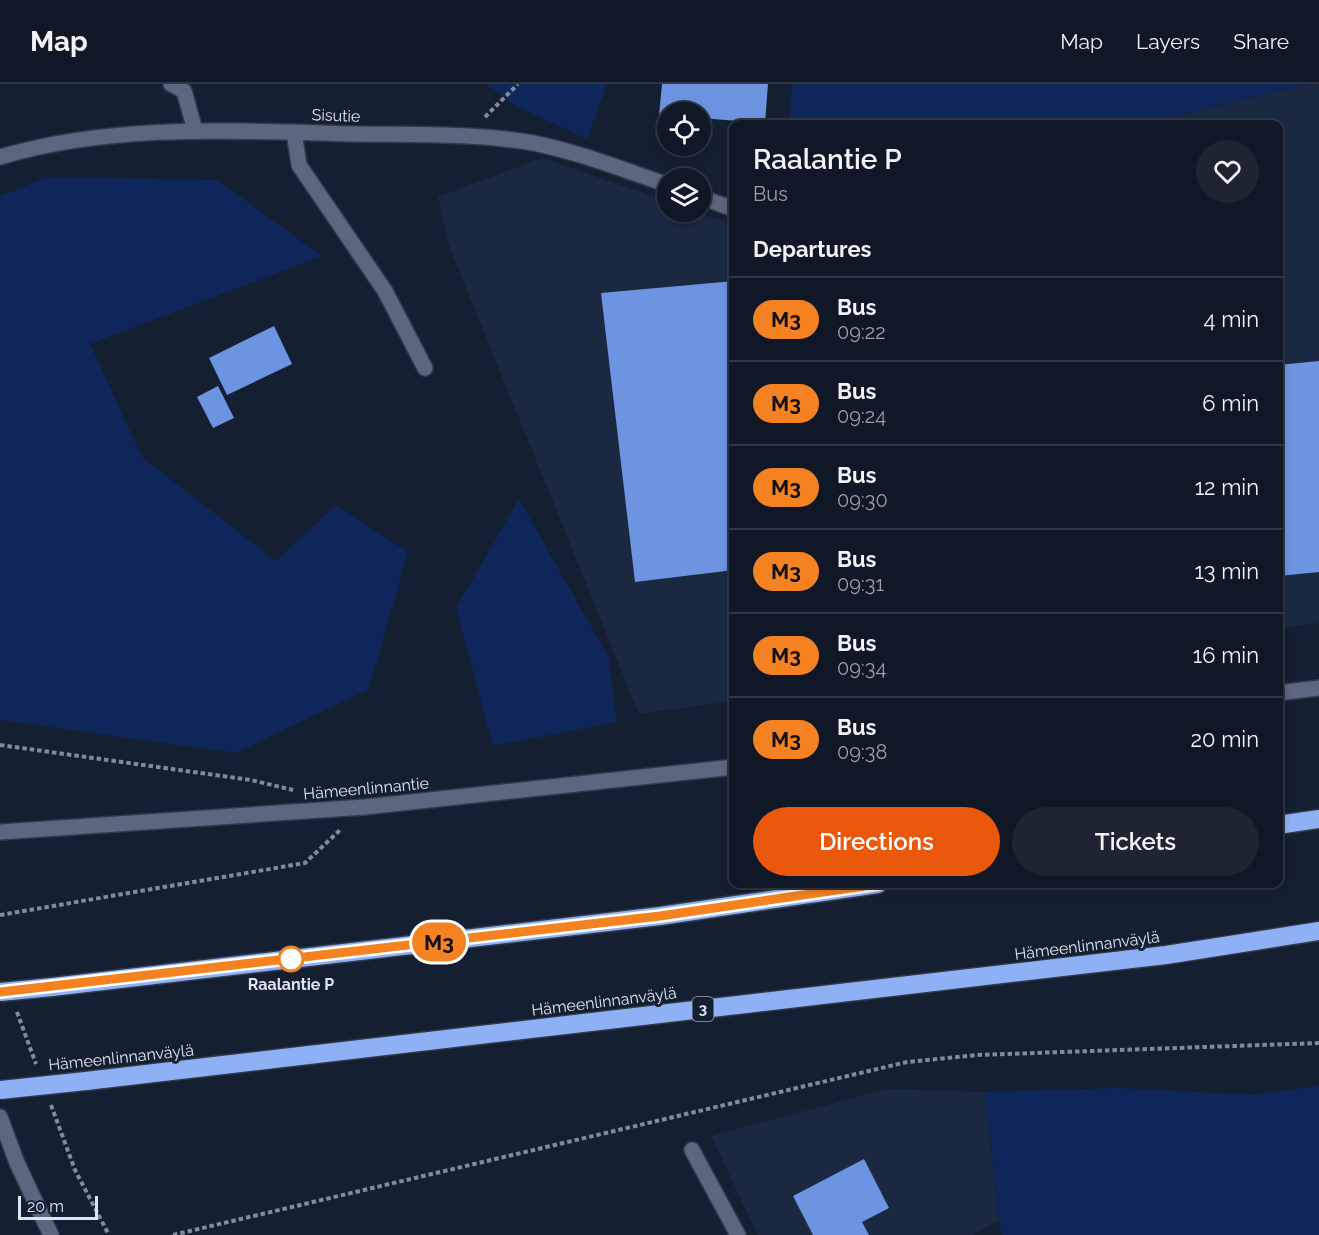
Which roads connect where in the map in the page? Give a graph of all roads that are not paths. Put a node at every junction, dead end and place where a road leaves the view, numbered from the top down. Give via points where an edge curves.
1 (171, 84) edge
2 (195, 130) junction
3 (294, 132) junction
4 (0, 157) edge
5 (657, 181) edge
6 (711, 201) edge
7 (729, 207) edge
8 (425, 368) dead end
9 (1319, 688) edge
10 (1283, 692) edge
11 (729, 768) edge
12 (1319, 819) edge
13 (1283, 824) edge
14 (0, 832) edge
15 (851, 888) edge
16 (1319, 931) edge
17 (0, 992) edge
18 (0, 1090) edge
19 (0, 1117) edge
20 (692, 1149) dead end
21 (51, 1235) edge
22 (738, 1235) edge

1 - 2 street via 184,92
2 - 3 street, Sisutie
2 - 4 street, Sisutie via 127,134 31,147
3 - 5 street, Sisutie via 533,143
3 - 8 street via 299,165 385,291
6 - 7 street
9 - 10 street
11 - 14 street, Hämeenlinnantie via 365,807
12 - 13 highway
15 - 17 highway, bridge via 660,916
16 - 18 highway, Hämeenlinnanväylä / 3, bridge via 1166,955
19 - 21 street
20 - 22 street

